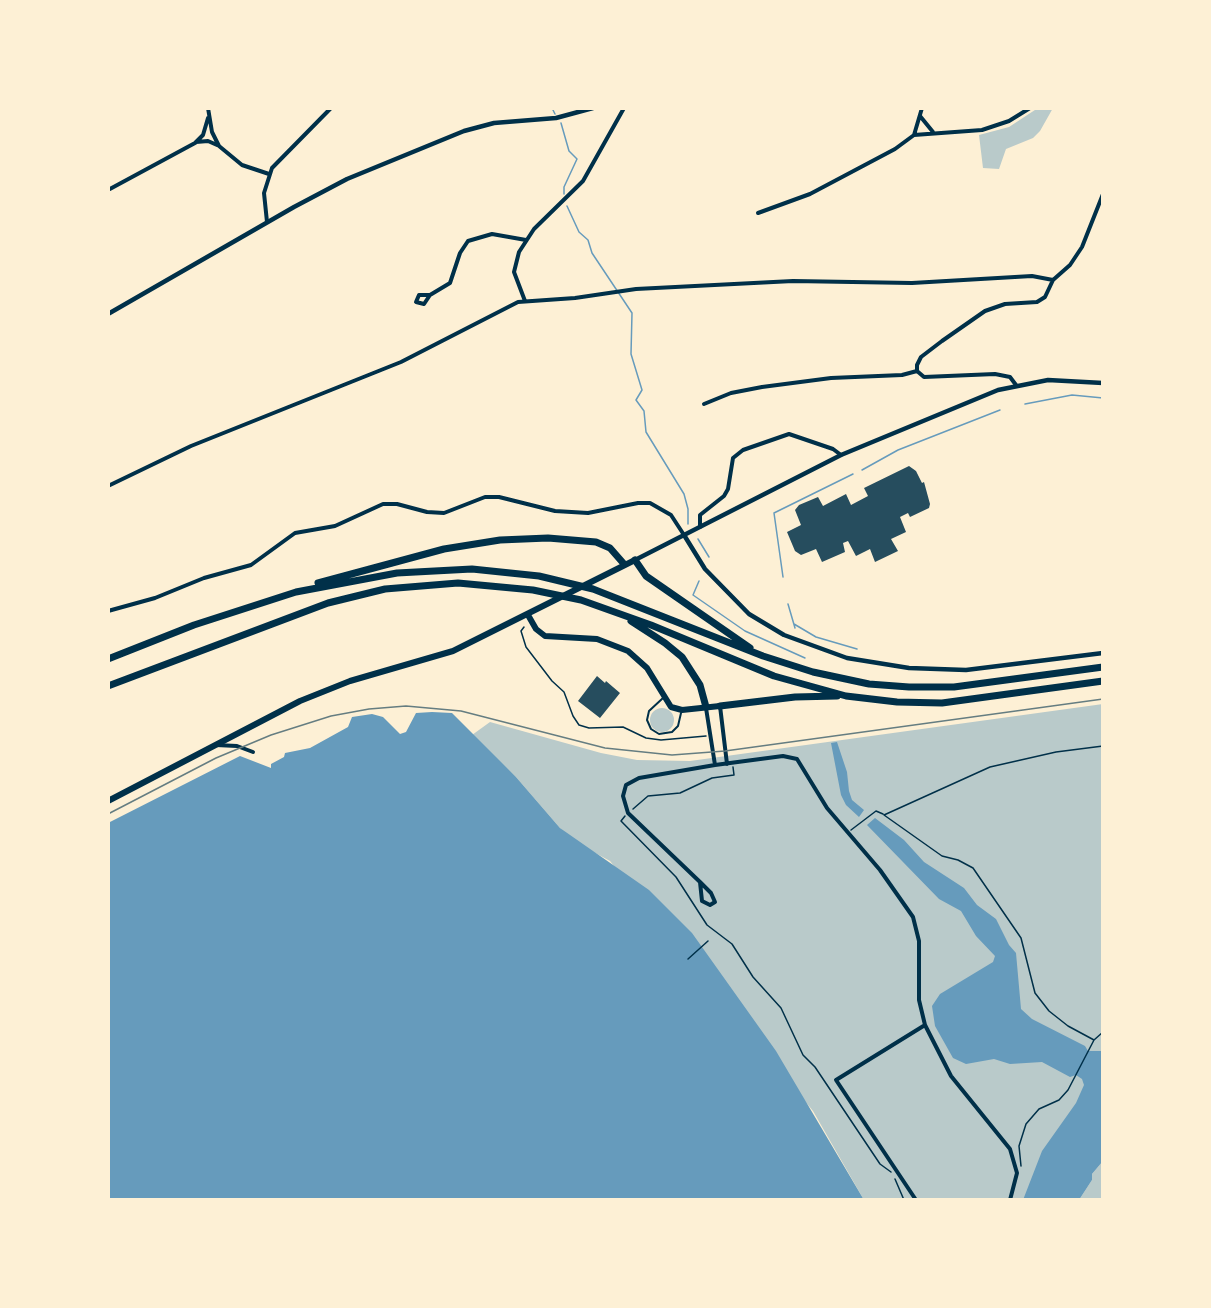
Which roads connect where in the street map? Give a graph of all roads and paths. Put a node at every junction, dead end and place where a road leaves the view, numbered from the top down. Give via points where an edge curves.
1 (208, 108) edge
2 (331, 108) edge
3 (593, 108) edge
4 (624, 108) edge
5 (922, 108) edge
6 (1030, 108) edge
7 (920, 116) junction
8 (208, 118) junction
9 (933, 132) junction
10 (914, 135) junction
11 (195, 143) junction
12 (219, 146) junction
13 (269, 174) junction
14 (108, 190) edge
15 (1103, 194) edge
16 (758, 213) dead end
17 (267, 223) junction
18 (526, 240) junction
19 (1053, 280) junction
20 (430, 295) dead end
21 (525, 301) junction
22 (108, 314) edge
23 (917, 371) junction
24 (1103, 383) edge
25 (1016, 385) junction
26 (704, 404) dead end
27 (841, 455) junction
28 (108, 486) edge
29 (700, 527) junction
30 (684, 535) junction
31 (635, 560) junction
32 (624, 564) junction
33 (296, 592) junction
34 (108, 611) edge
35 (616, 612) junction
36 (528, 615) junction
37 (524, 627) dead end
38 (1103, 653) edge
39 (763, 656) junction
40 (108, 659) edge
41 (1103, 667) edge
42 (1103, 681) edge
43 (108, 686) edge
44 (846, 696) junction
45 (663, 698) junction
46 (720, 706) junction
47 (706, 707) junction
48 (682, 710) junction
49 (707, 736) dead end
50 (212, 744) junction
51 (1103, 746) edge
52 (253, 752) dead end
53 (726, 764) junction
54 (715, 765) junction
55 (733, 767) dead end
56 (710, 771) dead end
57 (712, 778) junction
58 (108, 801) edge
59 (633, 808) dead end
60 (884, 815) junction
61 (623, 819) dead end
62 (848, 833) junction
63 (700, 882) junction
64 (708, 941) dead end
65 (688, 959) dead end
66 (925, 1025) junction
67 (1103, 1032) edge
68 (1094, 1040) junction
69 (1021, 1169) dead end
70 (904, 1200) edge
71 (915, 1200) edge
72 (1010, 1200) edge

1 - 8 street
2 - 13 street
3 - 17 street via 556,118 494,123 464,131 347,179
4 - 18 street via 583,181 544,217
5 - 7 street
6 - 9 street via 989,129
7 - 9 street
7 - 10 street
8 - 11 street via 203,135
8 - 12 street
9 - 10 street
10 - 16 street via 810,194
11 - 12 street via 208,141
11 - 14 street
12 - 13 street via 242,165
13 - 17 street via 264,193
15 - 19 street via 1076,258
17 - 22 street
18 - 20 street via 492,234 468,241 452,279
18 - 21 street via 514,272
19 - 21 street via 1032,276 912,283 815,280 626,290
19 - 23 street via 1041,300 1005,304 985,311 921,357
21 - 28 street via 401,362 191,446
23 - 25 street via 929,378 1003,375
23 - 26 street via 762,387
24 - 25 street via 1068,380
25 - 27 street
27 - 29 street
27 - 29 street via 789,434 743,450 733,458 728,489 700,515
29 - 30 street
30 - 31 street
30 - 34 street via 671,515 650,503 588,513 555,511 499,497 485,497 444,513 383,504 335,526 295,533 251,565
30 - 38 street via 705,569 749,614 784,635 847,658 909,668 966,670
31 - 32 main road
31 - 39 highway via 646,576
32 - 33 highway via 610,548 596,542 500,540 444,549
32 - 36 main road
33 - 39 highway via 418,571 498,570 540,576 619,597
33 - 40 highway via 203,621
35 - 43 highway via 509,586 437,583 394,587 281,619
35 - 44 highway via 774,676
35 - 47 highway via 682,657 700,685
36 - 45 main road via 545,636 597,639 628,651 647,668
36 - 50 main road via 439,657 328,689
37 - 49 path via 521,631 526,647 564,693 579,725 623,727 661,740
39 - 41 highway via 851,681 909,687 970,685
42 - 44 highway via 942,703
44 - 46 highway via 795,697
45 - 48 main road via 671,707
45 - 48 lane via 648,716 655,732 672,732
46 - 47 main road
46 - 53 street
47 - 48 main road
47 - 54 street
50 - 52 street
50 - 58 main road
51 - 60 path via 1065,750 990,767
53 - 54 street
53 - 62 street via 783,756 797,759 827,808
54 - 63 street via 632,780 623,796 628,813
55 - 57 path via 734,775
56 - 57 path
57 - 59 path via 680,793 648,796
60 - 62 path via 876,811
60 - 68 path via 942,856 973,868 1021,938 1035,993 1049,1011
61 - 70 path via 681,883 712,931 732,944 781,1008 798,1048 880,1164 893,1174
62 - 66 street via 913,917 919,941 919,1000
63 - 63 street via 702,901 710,905 715,902
64 - 65 path
66 - 71 street via 836,1080
66 - 72 street via 951,1076 1010,1149 1017,1173
67 - 68 path
68 - 69 path via 1074,1082 1059,1100 1038,1109 1026,1124 1019,1146

